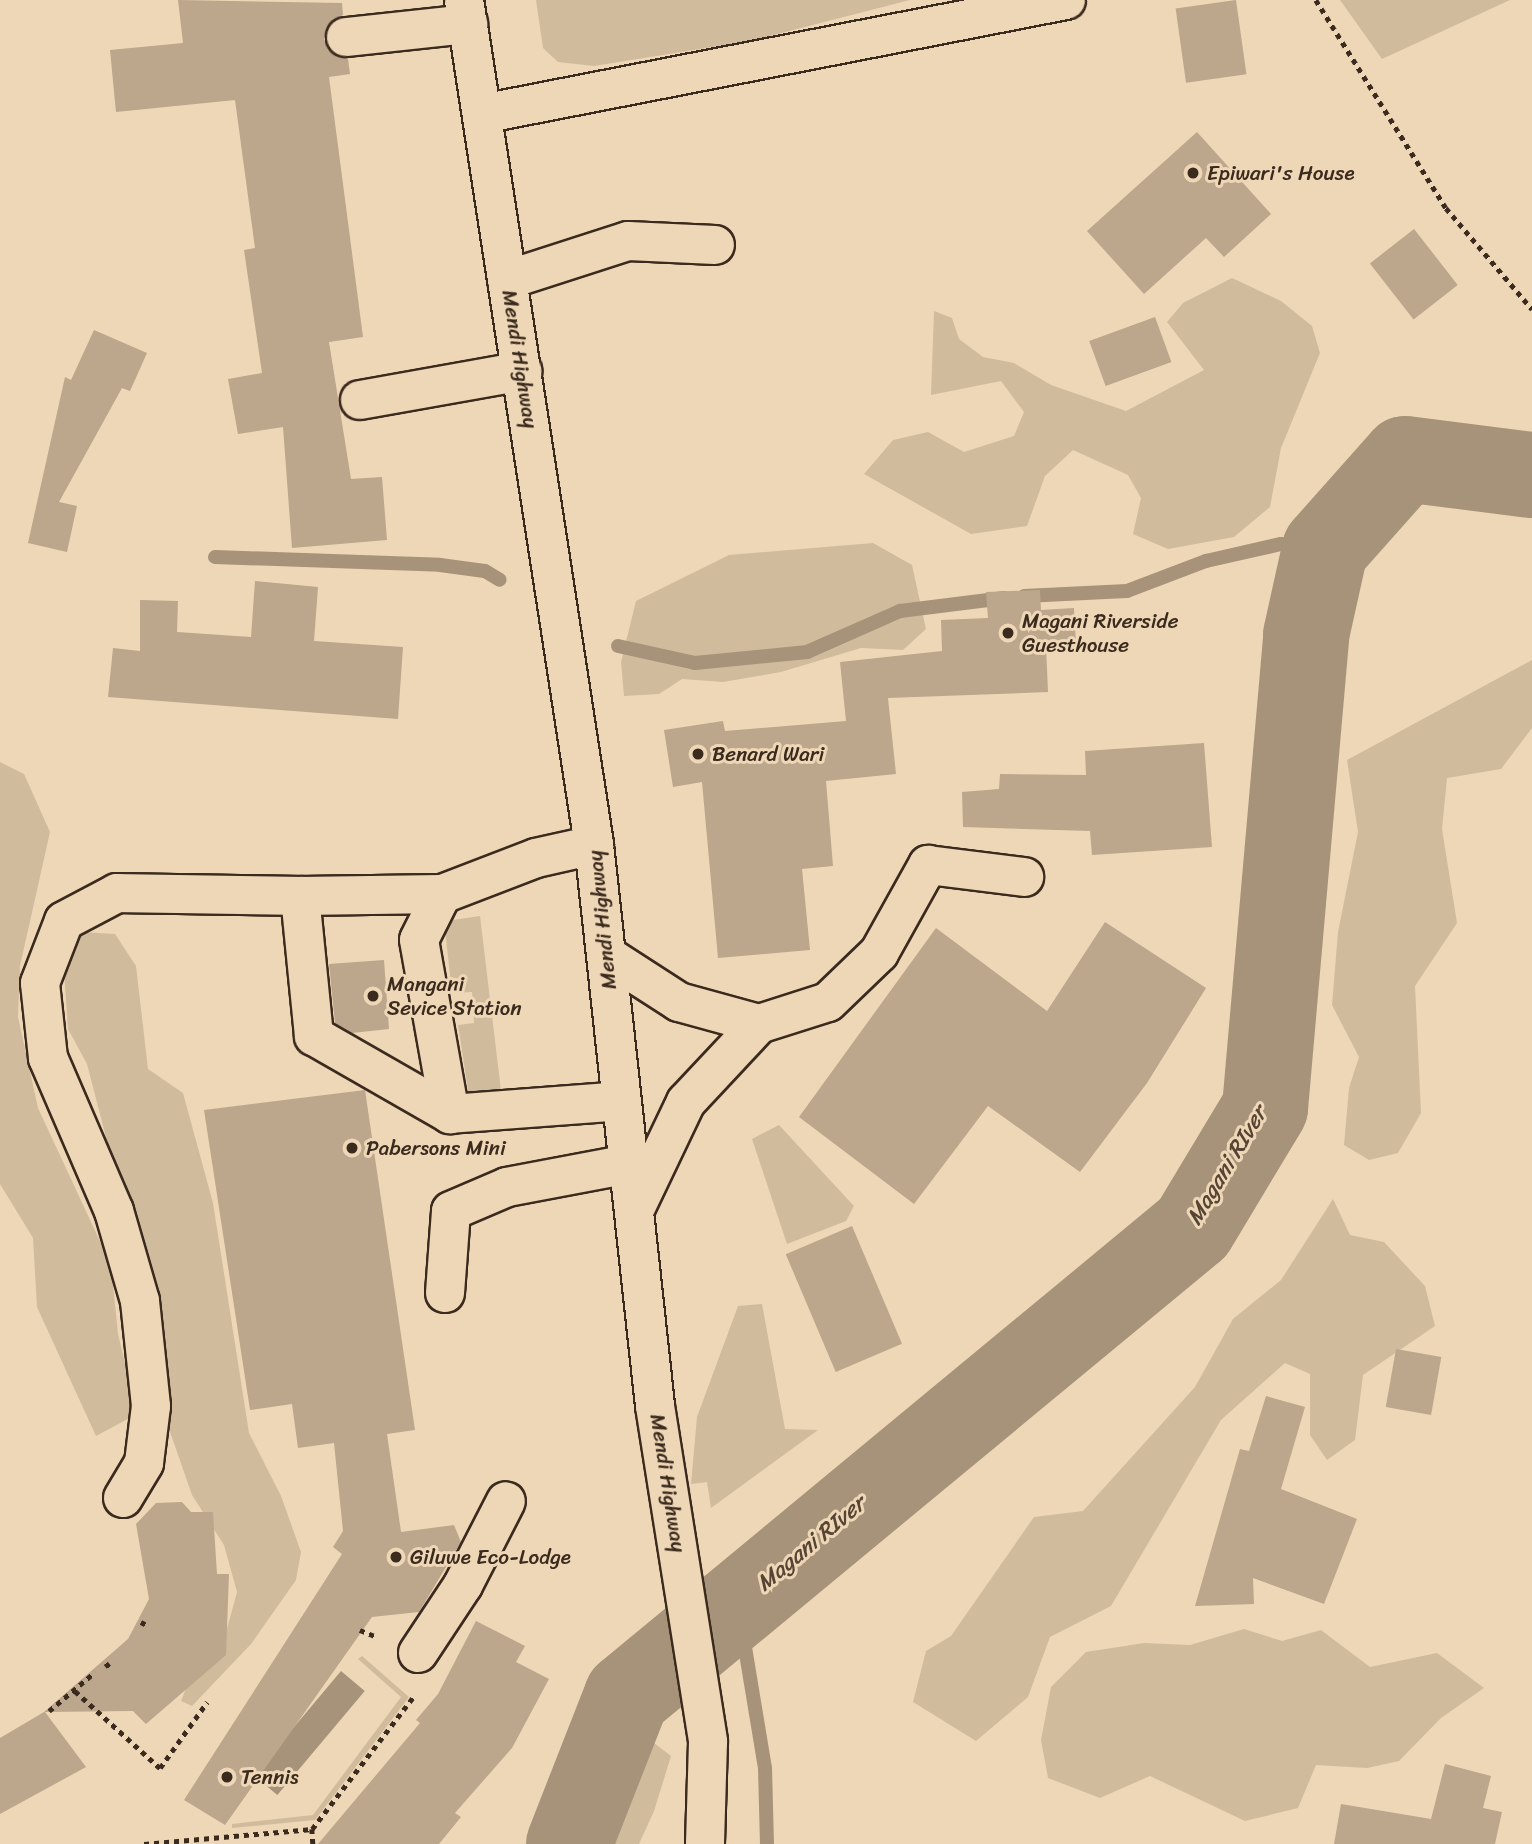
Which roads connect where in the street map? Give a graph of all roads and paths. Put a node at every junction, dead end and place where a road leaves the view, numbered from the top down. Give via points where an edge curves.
1 (1066, 0) edge
2 (1316, 0) edge
3 (466, 12) edge
4 (346, 37) dead end
5 (482, 114) junction
6 (716, 245) dead end
7 (508, 280) junction
8 (1532, 309) edge
9 (522, 371) junction
10 (360, 400) dead end
11 (594, 845) junction
12 (1024, 877) dead end
13 (442, 894) junction
14 (300, 897) junction
15 (606, 955) junction
16 (759, 1024) junction
17 (621, 1101) junction
18 (450, 1114) junction
19 (629, 1164) junction
20 (634, 1211) junction
21 (445, 1293) dead end
22 (123, 1497) dead end
23 (506, 1501) dead end
24 (418, 1653) joint
25 (106, 1663) dead end
26 (110, 1668) dead end
27 (95, 1672) dead end
28 (75, 1691) junction
29 (207, 1702) dead end
30 (49, 1711) dead end
31 (312, 1829) junction
32 (144, 1844) edge
33 (313, 1844) edge
34 (705, 1844) edge

1 - 5 main road
2 - 8 path via 1446,208
3 - 4 main road
3 - 5 main road, Mendi Highway
5 - 7 main road, Mendi Highway
6 - 7 main road via 628,240
7 - 9 main road, Mendi Highway
9 - 10 main road
9 - 11 main road, Mendi Highway
11 - 13 main road via 536,858
11 - 15 main road, Mendi Highway
12 - 16 main road via 928,865 879,953 828,1002
13 - 14 main road
13 - 18 main road via 419,940
14 - 18 main road via 314,1036
14 - 22 main road via 117,893 64,922 40,983 48,1058 114,1211 140,1301 151,1406 144,1463
15 - 16 main road via 679,1002
15 - 17 main road, Mendi Highway
16 - 20 main road via 686,1102
17 - 18 main road
17 - 19 main road, Mendi Highway
19 - 20 main road, Mendi Highway
19 - 21 main road via 508,1187 451,1210
20 - 34 main road, Mendi Highway via 668,1483 708,1742
23 - 24 main road via 463,1585
24 - 31 path via 415,1700
25 - 26 path
27 - 28 path
28 - 29 path via 160,1768
28 - 30 path
31 - 32 path
31 - 33 path

